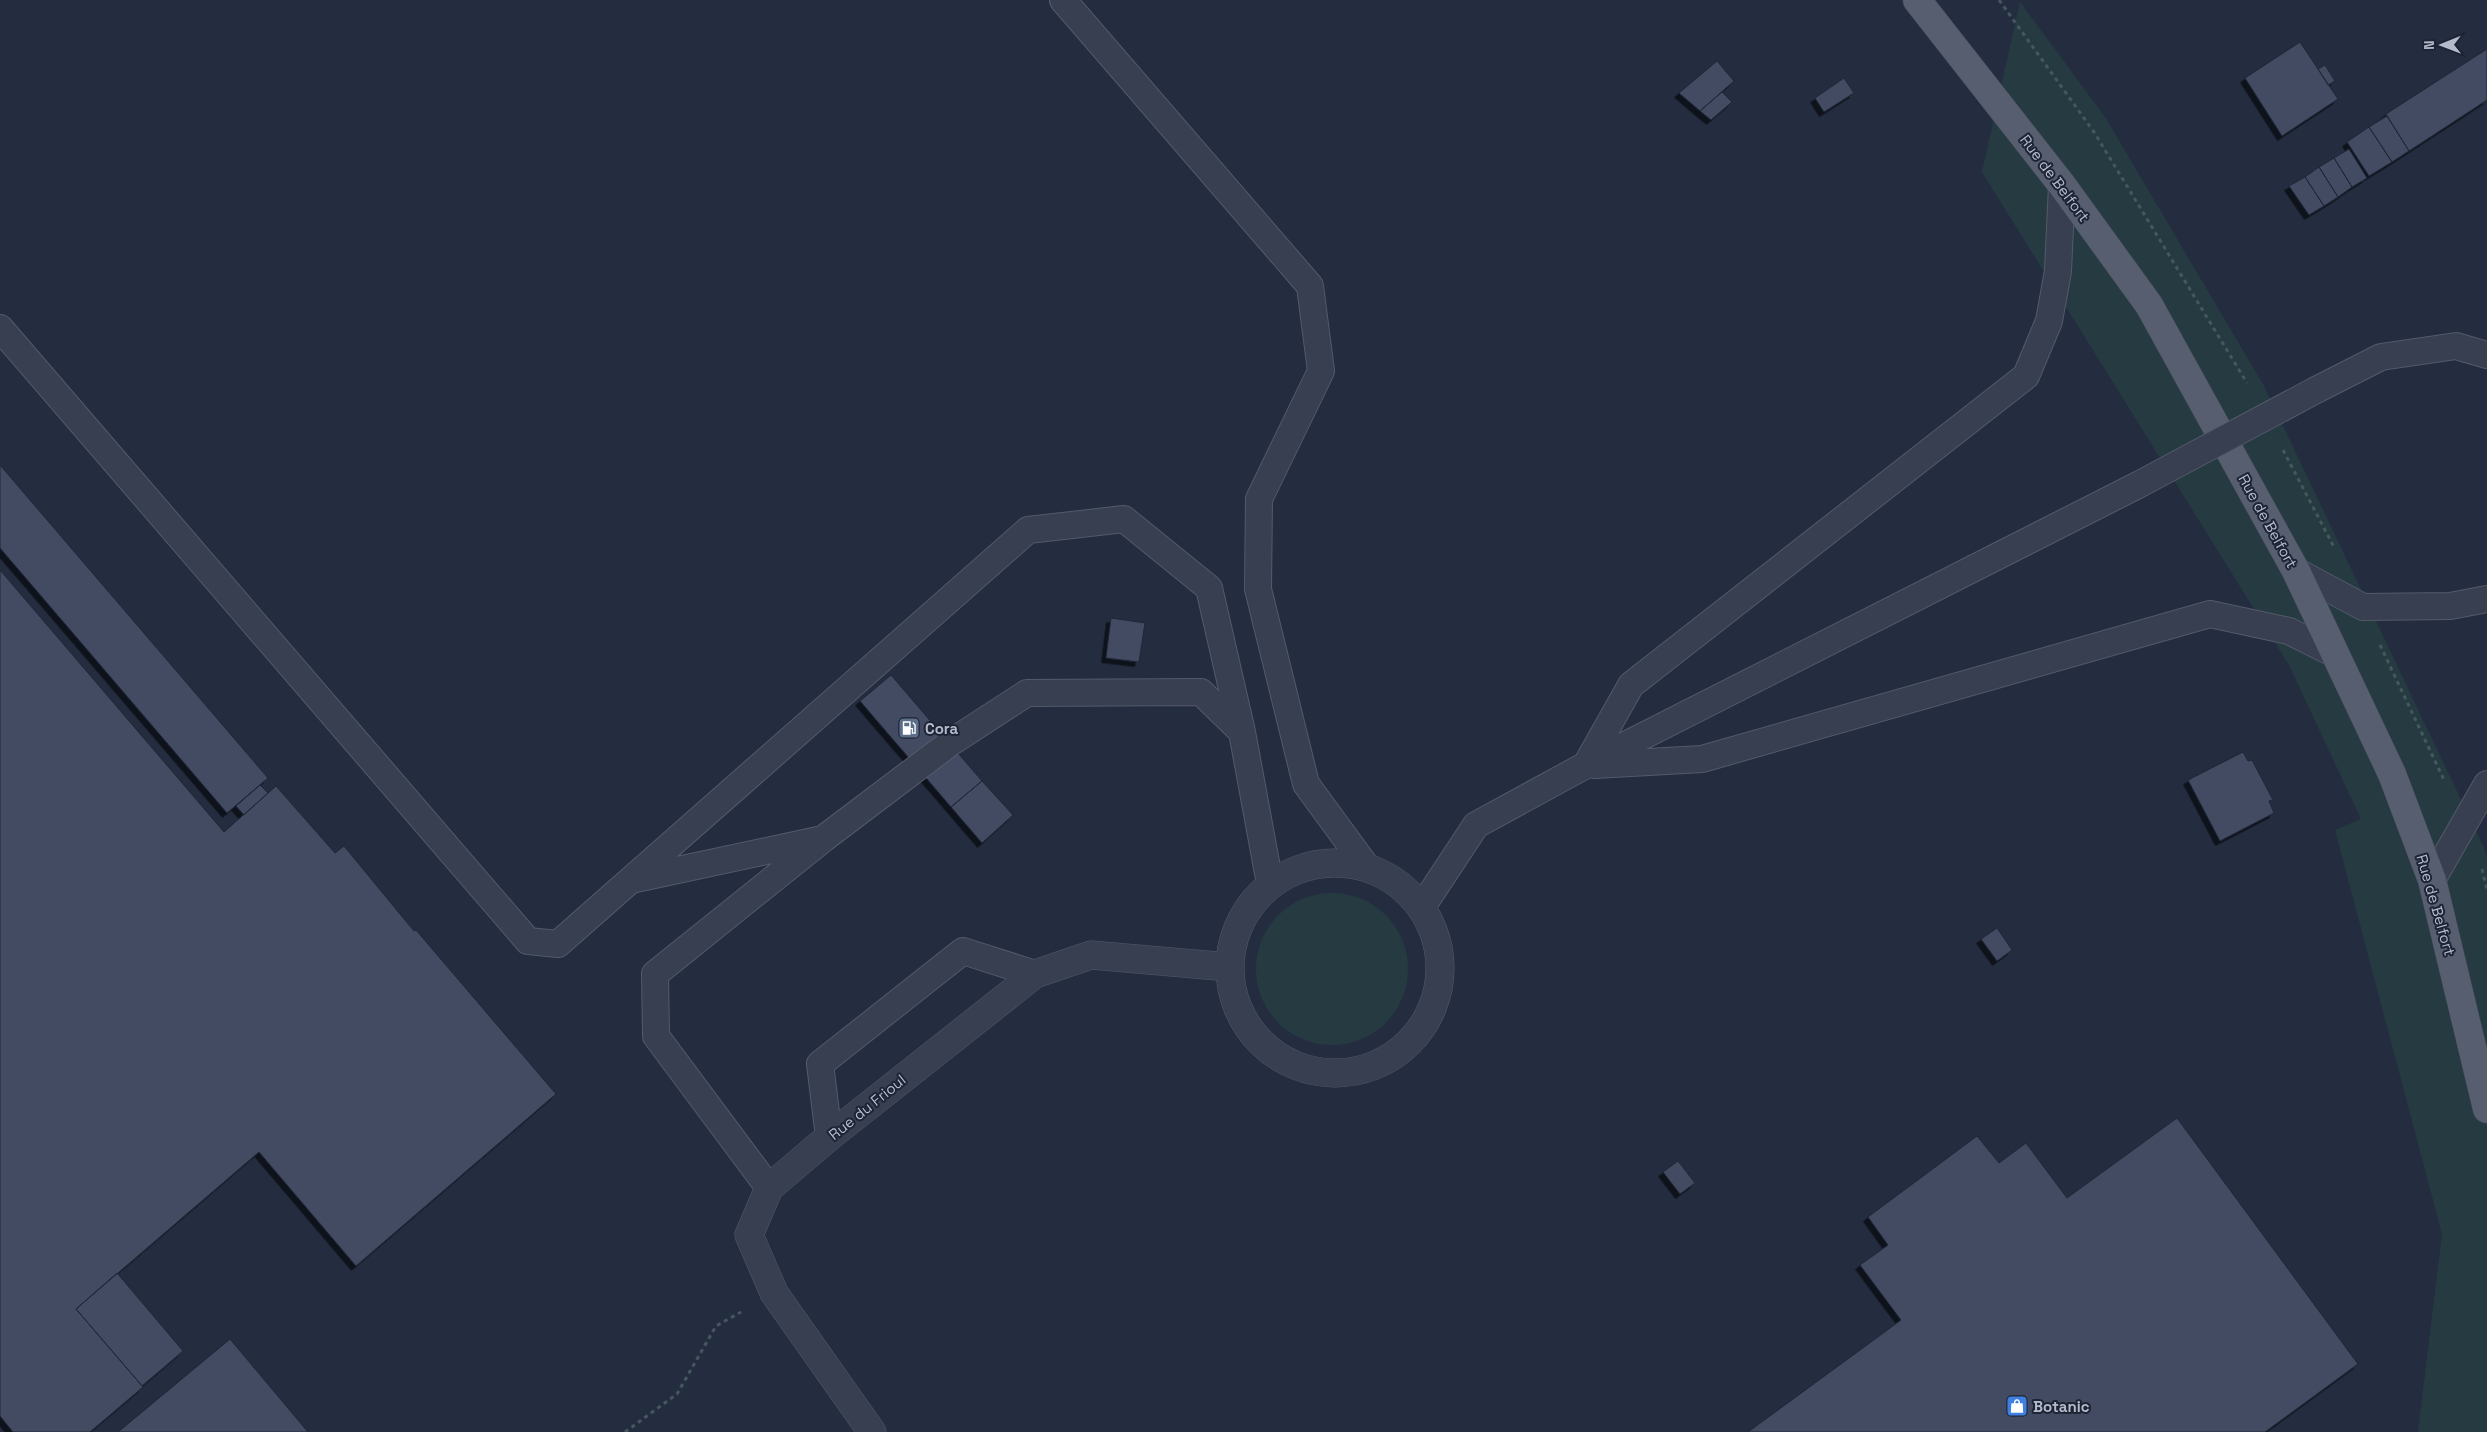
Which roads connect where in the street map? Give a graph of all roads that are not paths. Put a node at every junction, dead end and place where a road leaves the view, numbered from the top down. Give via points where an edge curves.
1 (1063, 0) edge
2 (1917, 0) edge
3 (2062, 185) junction
4 (0, 328) edge
5 (2487, 354) edge
6 (2296, 571) junction
7 (2487, 599) edge
8 (2335, 654) junction
9 (1242, 732) junction
10 (1586, 765) junction
11 (2487, 784) edge
12 (823, 839) junction
13 (1366, 866) junction
14 (631, 880) junction
15 (2432, 880) junction
16 (1270, 884) junction
17 (1422, 907) junction
18 (1228, 967) junction
19 (1036, 974) junction
20 (2487, 1109) edge
21 (829, 1137) junction
22 (770, 1188) junction
23 (872, 1432) edge

1 - 13 lane via 1310,286 1321,370 1259,499 1258,589 1306,784
2 - 3 main road, Rue de Belfort
3 - 6 main road, Rue de Belfort via 2149,306
3 - 10 lane via 2058,271 2049,320 2026,376 1631,685
4 - 14 lane via 528,941 558,944
5 - 10 lane, bridge via 2456,346 2381,357 2138,485
6 - 7 lane via 2363,607 2450,606
6 - 8 main road, Rue de Belfort
8 - 10 lane via 2289,631 2210,614 1702,760
8 - 15 main road, Rue de Belfort via 2392,774
9 - 12 lane via 1201,692 1027,693 950,744
9 - 14 lane via 1209,588 1124,519 1028,530
9 - 16 lane
10 - 17 lane via 1476,825
11 - 15 lane
12 - 14 lane
12 - 22 lane via 655,974 656,1036
13 - 16 street via 1333,862 1300,867
13 - 17 street via 1398,882
15 - 20 main road, Rue de Belfort
16 - 18 street via 1248,906 1234,935
17 - 18 street via 1437,938 1441,973 1434,1006 1416,1036 1392,1058 1362,1070 1330,1074 1298,1068 1270,1052 1248,1029 1234,999
18 - 19 street, Rue du Frioul via 1091,955
19 - 21 street, Rue du Frioul
19 - 21 lane via 963,951 820,1064
21 - 22 street, Rue du Frioul
22 - 23 street, Rue du Frioul via 749,1235 774,1293

